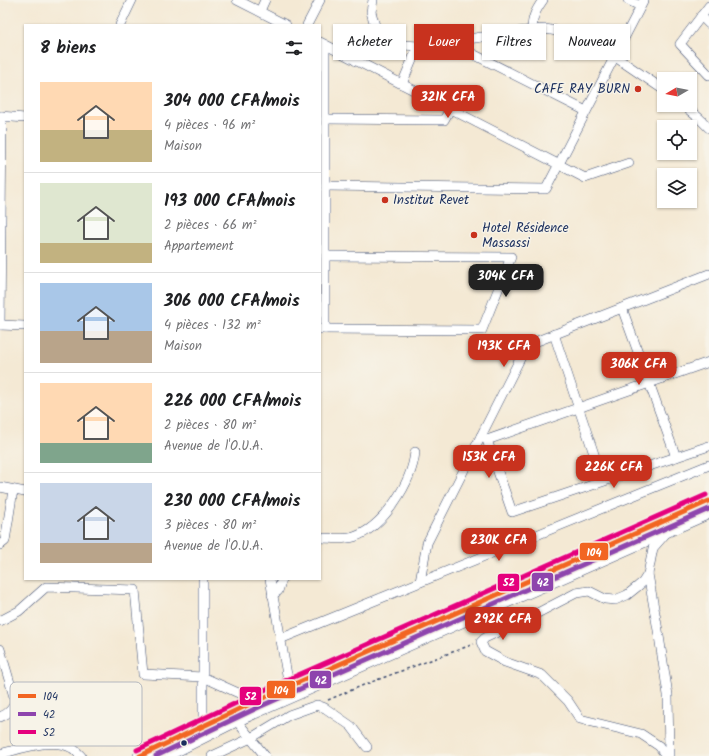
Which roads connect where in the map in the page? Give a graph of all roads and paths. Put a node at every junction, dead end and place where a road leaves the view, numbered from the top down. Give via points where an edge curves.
1 (132, 0) edge
2 (237, 0) edge
3 (265, 0) edge
4 (373, 0) edge
5 (543, 0) edge
6 (628, 0) edge
7 (318, 1) edge
8 (642, 3) edge
9 (709, 6) edge
10 (260, 11) junction
11 (701, 16) junction
12 (120, 24) edge
13 (284, 24) edge
14 (307, 24) edge
15 (375, 24) edge
16 (532, 24) edge
17 (709, 24) edge
18 (630, 26) edge
19 (322, 43) edge
20 (474, 55) edge
21 (414, 56) edge
22 (612, 60) edge
23 (620, 60) edge
24 (356, 61) joint
25 (709, 75) edge
26 (402, 84) junction
27 (657, 85) edge
28 (450, 109) junction
29 (586, 111) junction
30 (692, 112) edge
31 (1, 116) edge
32 (24, 118) edge
33 (325, 119) junction
34 (709, 128) edge
35 (629, 163) dead end
36 (559, 164) junction
37 (325, 186) junction
38 (325, 256) junction
39 (709, 274) edge
40 (622, 308) junction
41 (0, 326) edge
42 (24, 326) edge
43 (322, 329) edge
44 (554, 334) junction
45 (709, 362) edge
46 (649, 383) junction
47 (579, 408) junction
48 (484, 438) junction
49 (709, 446) edge
50 (414, 452) dead end
51 (676, 457) junction
52 (709, 465) edge
53 (603, 481) junction
54 (0, 487) edge
55 (13, 490) junction
56 (24, 492) edge
57 (709, 501) edge
58 (0, 508) edge
59 (10, 509) junction
60 (709, 512) edge
61 (667, 531) junction
62 (321, 538) edge
63 (0, 545) edge
64 (648, 574) junction
65 (203, 580) edge
66 (270, 580) edge
67 (282, 580) edge
68 (420, 582) junction
69 (272, 595) junction
70 (0, 621) edge
71 (280, 639) junction
72 (481, 642) junction
73 (0, 649) edge
74 (203, 677) junction
75 (10, 683) edge
76 (289, 686) junction
77 (256, 701) junction
78 (318, 705) junction
79 (10, 711) edge
80 (0, 718) edge
81 (236, 720) junction
82 (203, 726) junction
83 (251, 738) junction
84 (36, 746) edge
85 (65, 746) edge
86 (367, 747) dead end
87 (0, 754) edge
88 (81, 756) edge
89 (140, 756) edge
90 (164, 756) edge
91 (212, 756) edge
92 (265, 756) edge
93 (666, 756) edge
94 (669, 756) edge

1 - 12 street
2 - 10 street
3 - 10 street
4 - 15 street via 371,12
5 - 16 street
6 - 8 street
7 - 14 street
8 - 18 street
9 - 11 street
10 - 13 street
11 - 17 street
11 - 25 street via 680,44
19 - 24 street
19 - 33 street
20 - 29 street
21 - 26 street
22 - 29 street
23 - 27 street
24 - 26 street
26 - 28 street
28 - 33 street via 444,120
28 - 36 street
29 - 36 street
30 - 34 street
31 - 32 street
31 - 41 street
33 - 37 street
35 - 36 street via 585,178
36 - 37 street via 546,188
37 - 38 street
38 - 43 street
38 - 43 street via 511,257 482,330
39 - 40 street
40 - 44 street
40 - 46 street
41 - 42 street
44 - 47 street
44 - 48 street via 527,345
45 - 46 street
46 - 47 street
46 - 51 street
47 - 48 street
47 - 53 street
48 - 53 street via 512,512
48 - 68 street via 427,543
49 - 51 street
50 - 62 street via 414,460 396,500 378,522 356,537
51 - 53 street
52 - 68 street
54 - 55 street
55 - 56 street
55 - 59 street
57 - 76 highway
58 - 59 street
59 - 63 street via 5,541
60 - 61 highway
61 - 64 street via 653,548
61 - 81 highway
64 - 72 street via 637,588 615,600 605,599 588,591 576,593
64 - 94 street via 668,695
65 - 74 street
66 - 69 street
67 - 69 street via 278,591
68 - 71 street
69 - 71 street
70 - 74 street via 19,611 46,587 135,590 143,674
71 - 76 street
72 - 78 path via 366,684
72 - 93 street via 485,651 505,662 542,676 568,701 580,719 641,734 659,746
73 - 75 street
74 - 77 street
74 - 82 street
76 - 77 highway
77 - 82 highway
78 - 83 street via 289,715
78 - 86 street via 352,726
79 - 80 street
81 - 83 street
81 - 90 highway
82 - 89 highway
83 - 91 street
83 - 92 street
84 - 87 street
85 - 88 street

